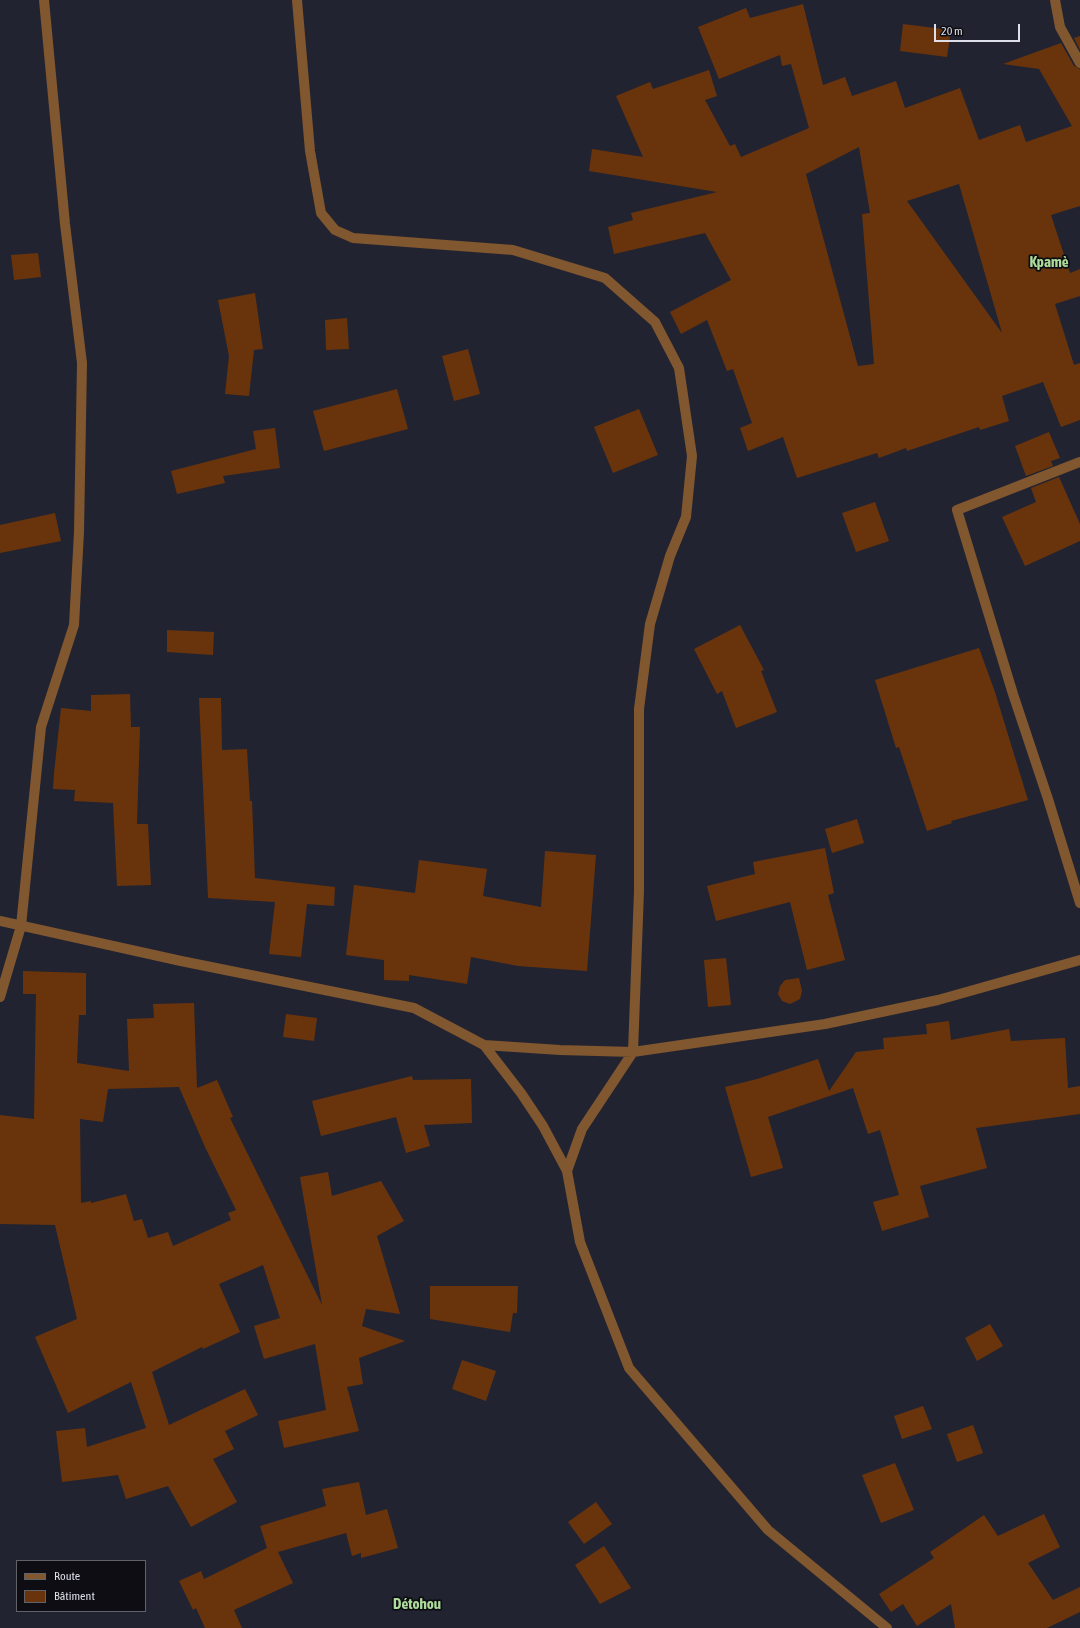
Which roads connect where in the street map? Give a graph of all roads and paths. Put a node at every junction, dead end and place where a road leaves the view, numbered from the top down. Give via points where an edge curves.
1 (44, 0) edge
2 (297, 0) edge
3 (1055, 0) edge
4 (1080, 63) edge
5 (1080, 462) edge
6 (1080, 903) edge
7 (0, 921) edge
8 (21, 926) junction
9 (1080, 960) edge
10 (0, 997) edge
11 (484, 1045) junction
12 (633, 1052) junction
13 (568, 1171) junction
14 (887, 1628) edge

1 - 8 street via 65,224 82,363 79,532 74,625 41,727
2 - 12 street via 310,151 321,213 335,230 353,238 513,250 605,278 655,322 679,368 692,456 686,517 670,556 650,624 639,709 639,891
3 - 4 street via 1060,27
5 - 6 street via 957,510
7 - 8 street
8 - 10 street
8 - 11 street via 414,1008
9 - 12 street via 938,1000 825,1024
11 - 12 street
11 - 13 street via 543,1126
12 - 13 street via 582,1129
13 - 14 street via 580,1242 629,1368 768,1530

